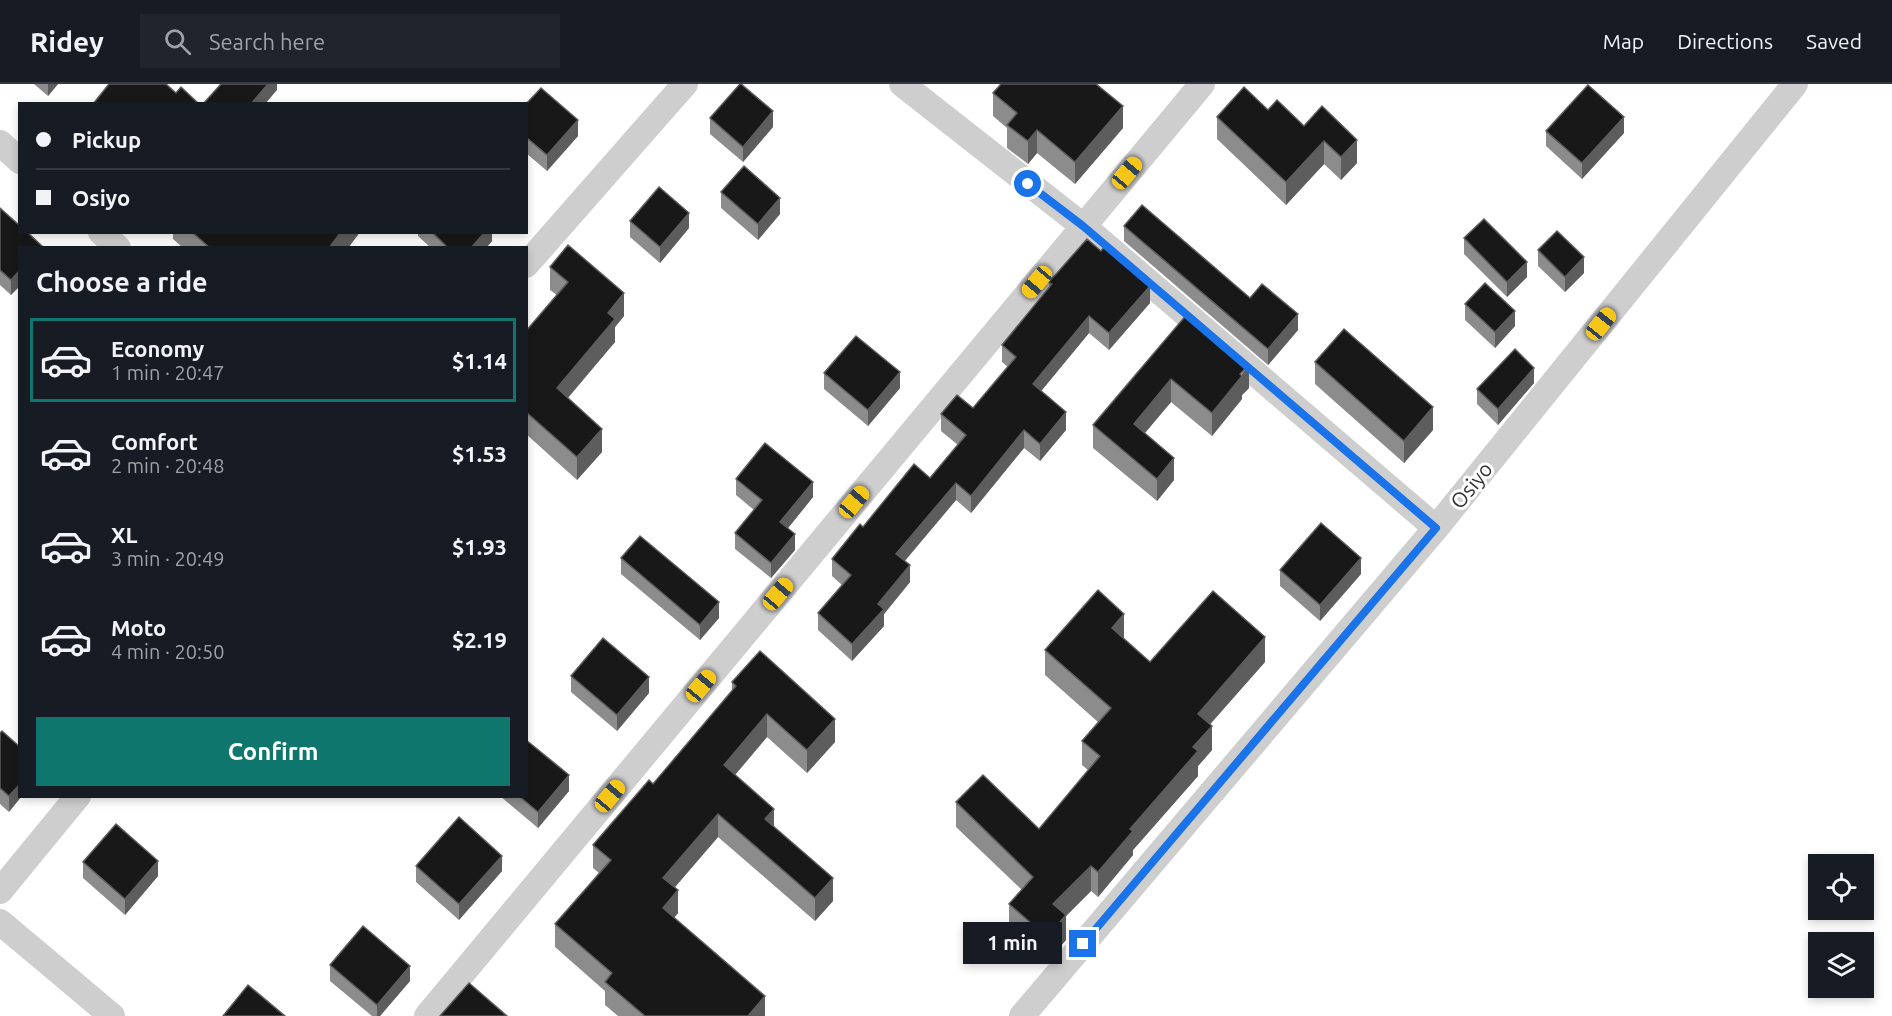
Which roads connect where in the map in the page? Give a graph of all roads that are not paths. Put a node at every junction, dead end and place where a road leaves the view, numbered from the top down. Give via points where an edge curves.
1 (685, 84) edge
2 (902, 84) edge
3 (1202, 84) edge
4 (1795, 84) edge
5 (0, 143) edge
6 (18, 159) edge
7 (1083, 226) junction
8 (103, 234) edge
9 (116, 246) edge
10 (528, 263) edge
11 (1436, 528) junction
12 (76, 798) edge
13 (0, 891) edge
14 (0, 922) edge
15 (112, 1016) edge
16 (427, 1016) edge
17 (1022, 1016) edge

1 - 10 street
2 - 7 street
3 - 7 street
4 - 11 street, Osiyo
5 - 6 street
7 - 11 street
7 - 16 street
8 - 9 street
11 - 17 street, Osiyo
12 - 13 street
14 - 15 street

